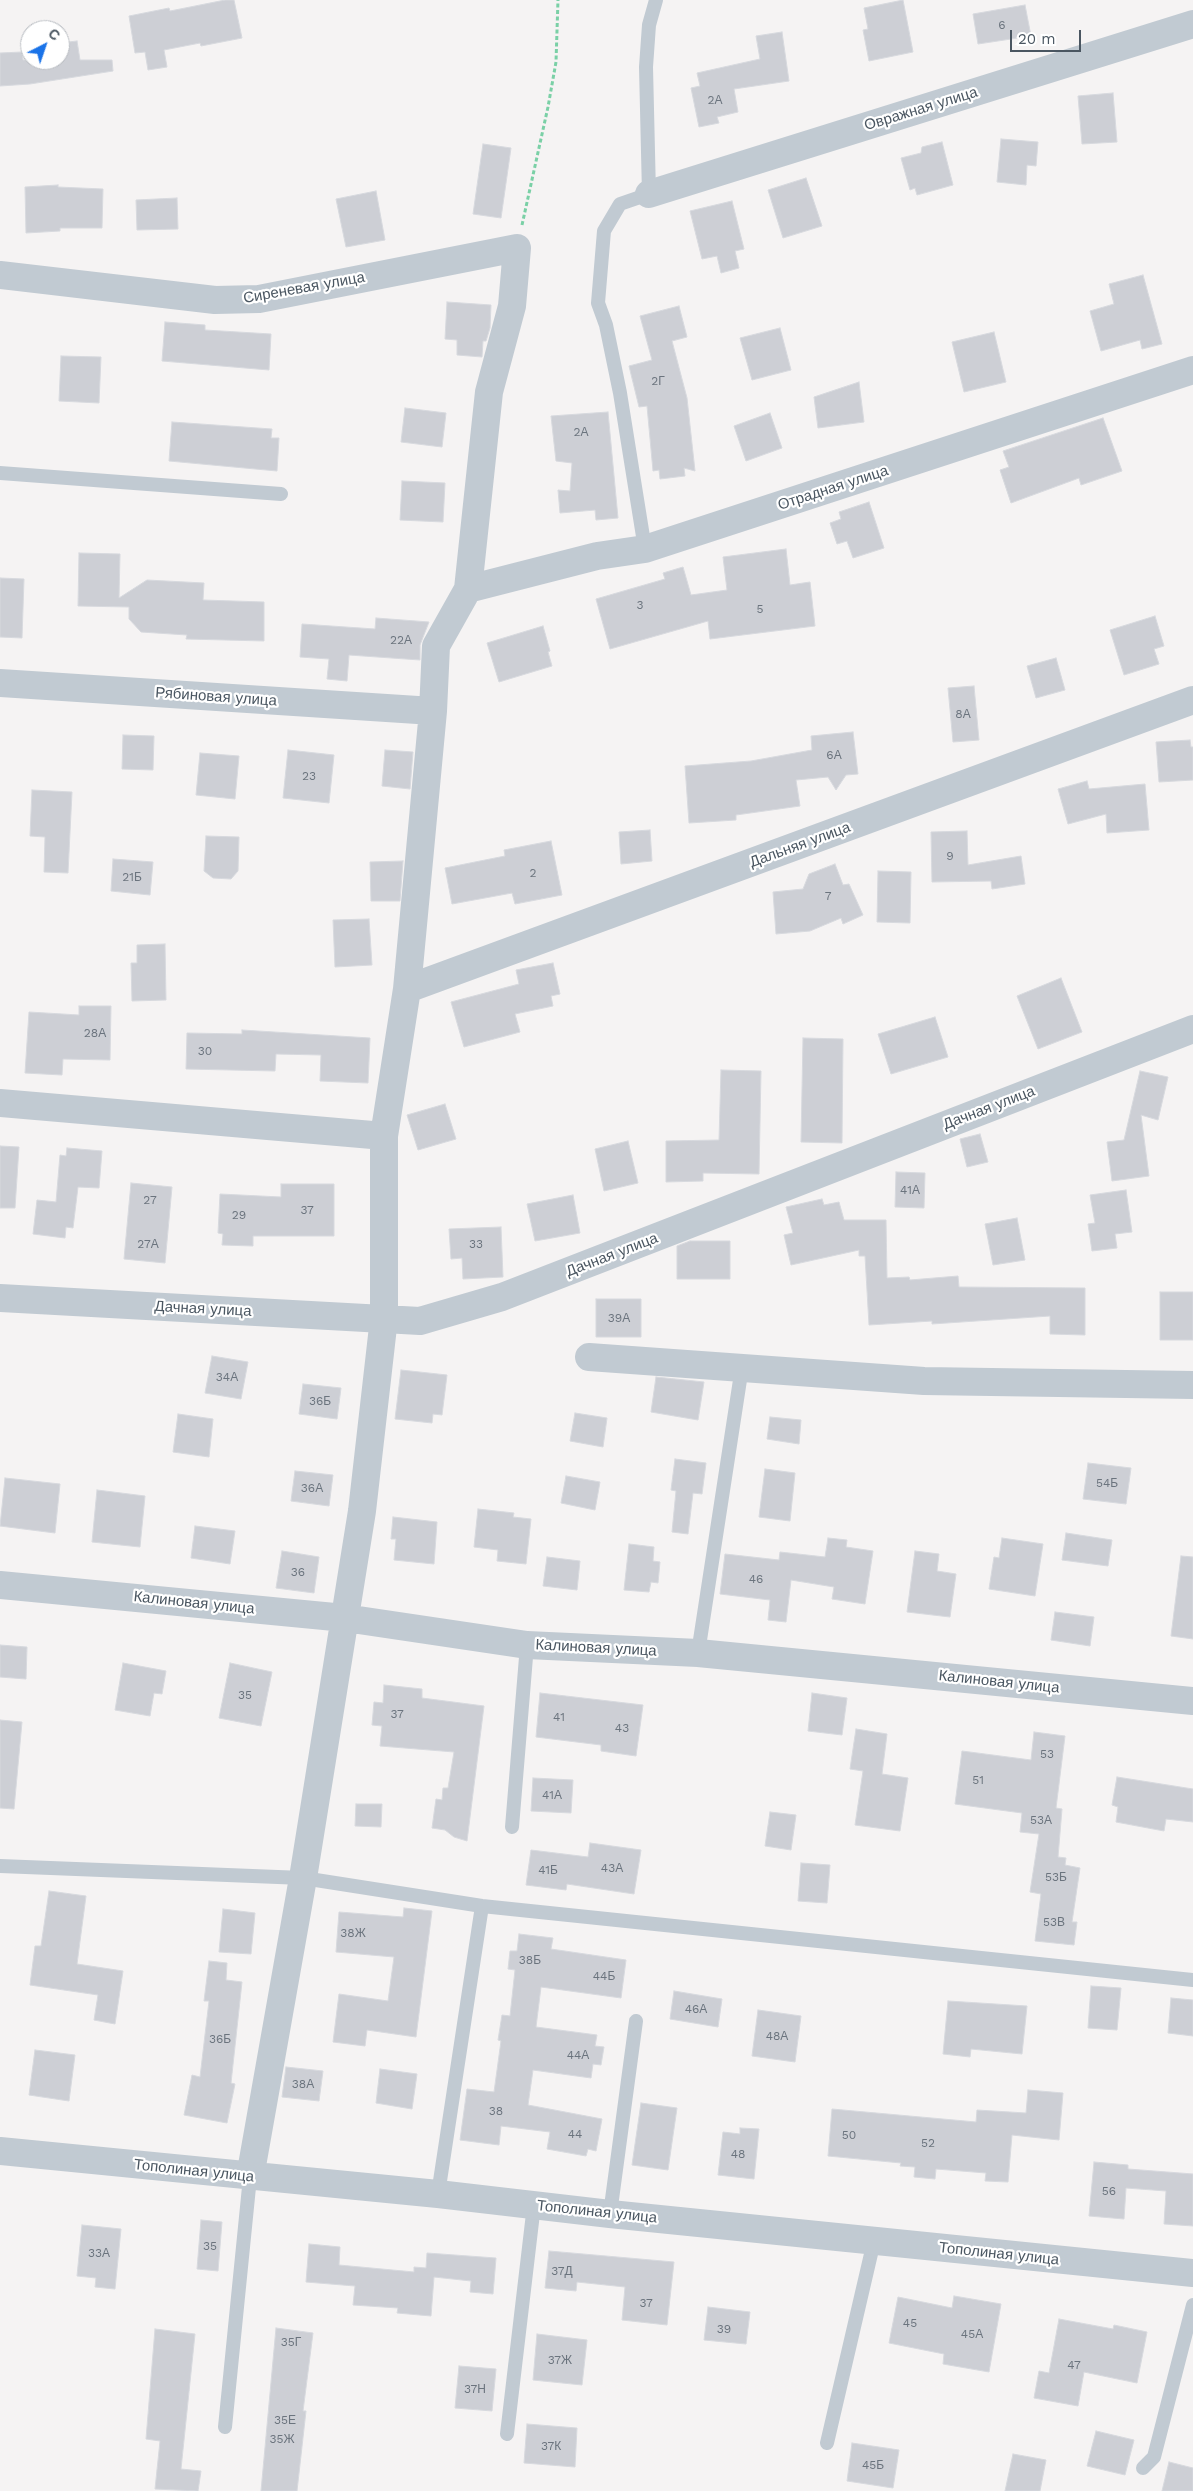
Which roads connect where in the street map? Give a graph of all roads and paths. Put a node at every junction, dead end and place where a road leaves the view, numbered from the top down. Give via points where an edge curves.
1 (558, 0) edge
2 (656, 0) edge
3 (1193, 24) edge
4 (649, 194) junction
5 (517, 248) junction
6 (0, 274) edge
7 (1193, 370) edge
8 (0, 473) edge
9 (281, 494) dead end
10 (645, 549) junction
11 (468, 589) junction
12 (0, 683) edge
13 (1193, 700) edge
14 (433, 711) junction
15 (407, 989) junction
16 (1193, 1030) edge
17 (0, 1102) edge
18 (384, 1136) junction
19 (0, 1298) edge
20 (384, 1318) junction
21 (589, 1356) dead end
22 (742, 1367) junction
23 (1193, 1385) edge
24 (0, 1584) edge
25 (345, 1618) junction
26 (527, 1645) junction
27 (698, 1653) junction
28 (1193, 1701) edge
29 (512, 1827) dead end
30 (0, 1866) edge
31 (303, 1878) junction
32 (482, 1906) junction
33 (1193, 1980) edge
34 (636, 2021) dead end
35 (0, 2151) edge
36 (250, 2177) junction
37 (438, 2194) junction
38 (534, 2205) junction
39 (610, 2214) junction
40 (874, 2241) junction
41 (1193, 2274) edge
42 (1193, 2305) edge
43 (225, 2426) dead end
44 (507, 2434) dead end
45 (826, 2443) dead end
46 (1143, 2468) dead end

1 - 5 path via 554,71
2 - 4 lane via 649,25 646,67
3 - 4 street, Овражная улица
4 - 10 lane via 620,204 604,231 598,303 606,325 620,393
5 - 6 street, Сиреневая улица via 259,299 215,300
5 - 11 street via 512,306 489,392
7 - 10 street, Отрадная улица
8 - 9 lane
10 - 11 street, Отрадная улица via 597,556
11 - 14 street via 436,646
12 - 14 street, Рябиновая улица
13 - 15 street, Дальняя улица
14 - 15 street
15 - 18 street
16 - 20 street, Дачная улица via 502,1297 420,1321
17 - 18 street
18 - 20 street
19 - 20 street, Дачная улица
20 - 25 street via 362,1511
21 - 22 street
22 - 23 street via 924,1381
22 - 27 lane
24 - 25 street, Калиновая улица
25 - 26 street, Калиновая улица
25 - 31 street
26 - 27 street, Калиновая улица
26 - 29 lane
27 - 28 street, Калиновая улица
30 - 31 lane
31 - 32 lane
31 - 36 street
32 - 33 lane
32 - 37 lane
34 - 39 lane
35 - 36 street, Тополиная улица
36 - 37 street, Тополиная улица
36 - 43 lane
37 - 38 street, Тополиная улица
38 - 39 street, Тополиная улица
38 - 44 lane
39 - 40 street, Тополиная улица
40 - 41 street, Тополиная улица
40 - 45 lane
42 - 46 lane via 1154,2457

